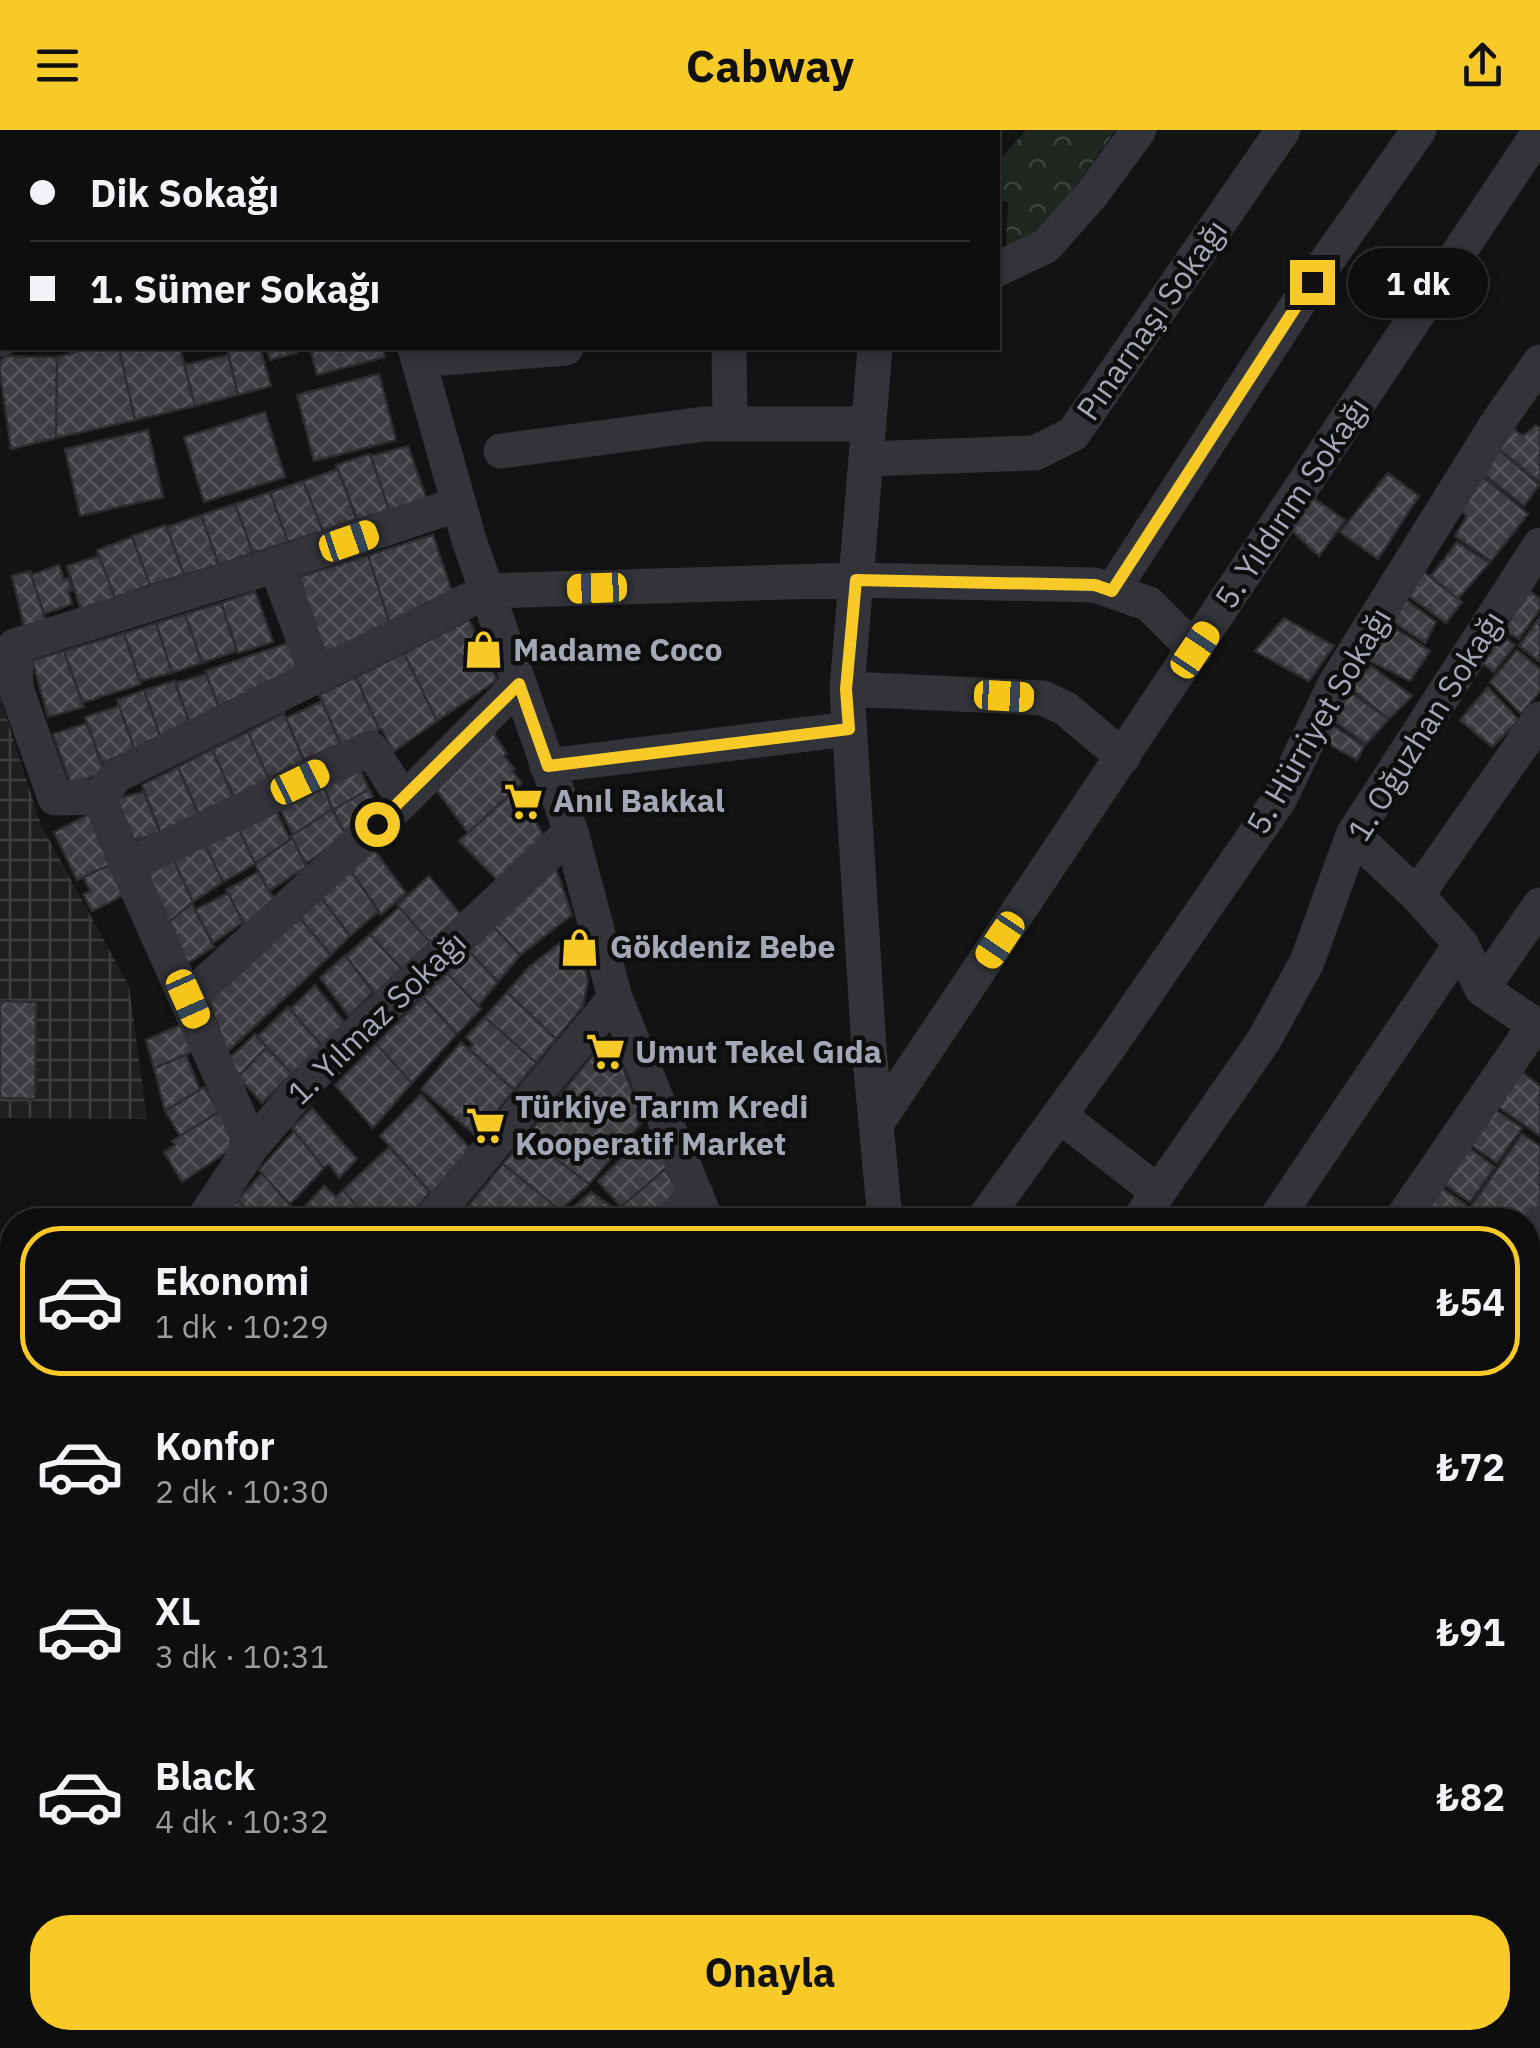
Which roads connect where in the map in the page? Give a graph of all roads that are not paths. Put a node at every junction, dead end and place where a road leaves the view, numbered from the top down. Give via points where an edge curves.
1 (1139, 130) edge
2 (1283, 130) edge
3 (1419, 130) edge
4 (1540, 131) edge
5 (1000, 268) edge
6 (516, 350) edge
7 (729, 350) edge
8 (875, 350) edge
9 (417, 354) edge
10 (1540, 362) edge
11 (730, 424) junction
12 (869, 424) junction
13 (501, 451) dead end
14 (866, 459) junction
15 (459, 504) junction
16 (1540, 546) edge
17 (276, 565) junction
18 (856, 580) junction
19 (486, 591) junction
20 (1112, 591) junction
21 (1195, 650) junction
22 (317, 676) junction
23 (519, 684) junction
24 (846, 689) junction
25 (1540, 719) edge
26 (849, 729) junction
27 (1123, 756) junction
28 (548, 766) junction
29 (99, 797) junction
30 (404, 800) junction
31 (571, 832) junction
32 (1354, 835) junction
33 (127, 866) junction
34 (1416, 895) junction
35 (1540, 905) edge
36 (1461, 944) junction
37 (1482, 989) junction
38 (615, 998) junction
39 (188, 999) junction
40 (1537, 1026) edge
41 (1059, 1115) junction
42 (876, 1124) junction
43 (252, 1146) junction
44 (1149, 1206) edge
45 (701, 1207) edge
46 (211, 1208) edge
47 (441, 1208) edge
48 (885, 1208) edge
49 (992, 1208) edge
50 (1283, 1208) edge
51 (1409, 1208) edge

1 - 5 street via 1046,246
2 - 14 street, Pınarnaşı Sokağı via 1072,434 1034,453
3 - 20 street
4 - 21 street, 5. Yıldırım Sokağı
6 - 9 street
7 - 11 street
8 - 12 street
9 - 15 street
10 - 41 street, 5. Hürriyet Sokağı via 1335,684 1279,800
11 - 12 street
11 - 13 street
12 - 14 street
14 - 18 street
15 - 17 street
15 - 19 street
16 - 32 street, 1. Oğuzhan Sokağı
17 - 22 street
17 - 29 street via 15,646 16,688 55,798
18 - 19 street
18 - 20 street via 1095,585
18 - 24 street
19 - 22 street
19 - 23 street
20 - 21 street via 1148,604
21 - 27 street, 5. Yıldırım Sokağı
22 - 29 street via 116,775
23 - 28 street
23 - 30 street
24 - 26 street
24 - 27 street via 1042,698 1066,709
25 - 34 street
26 - 28 street
26 - 42 street
27 - 42 street, 5. Yıldırım Sokağı
28 - 31 street
29 - 33 street
30 - 33 street via 370,748
30 - 39 street
31 - 38 street
31 - 43 street, 1. Yılmaz Sokağı via 313,1075
32 - 34 street
32 - 44 street, 1. Oğuzhan Sokağı via 1306,962 1264,1040
33 - 39 street
34 - 36 street
35 - 37 street
36 - 37 street
36 - 50 street
37 - 40 street
38 - 45 street
38 - 47 street
39 - 43 street
40 - 51 street
41 - 44 street
41 - 49 street, 5. Hürriyet Sokağı
42 - 48 street
43 - 46 street, 1. Yılmaz Sokağı

